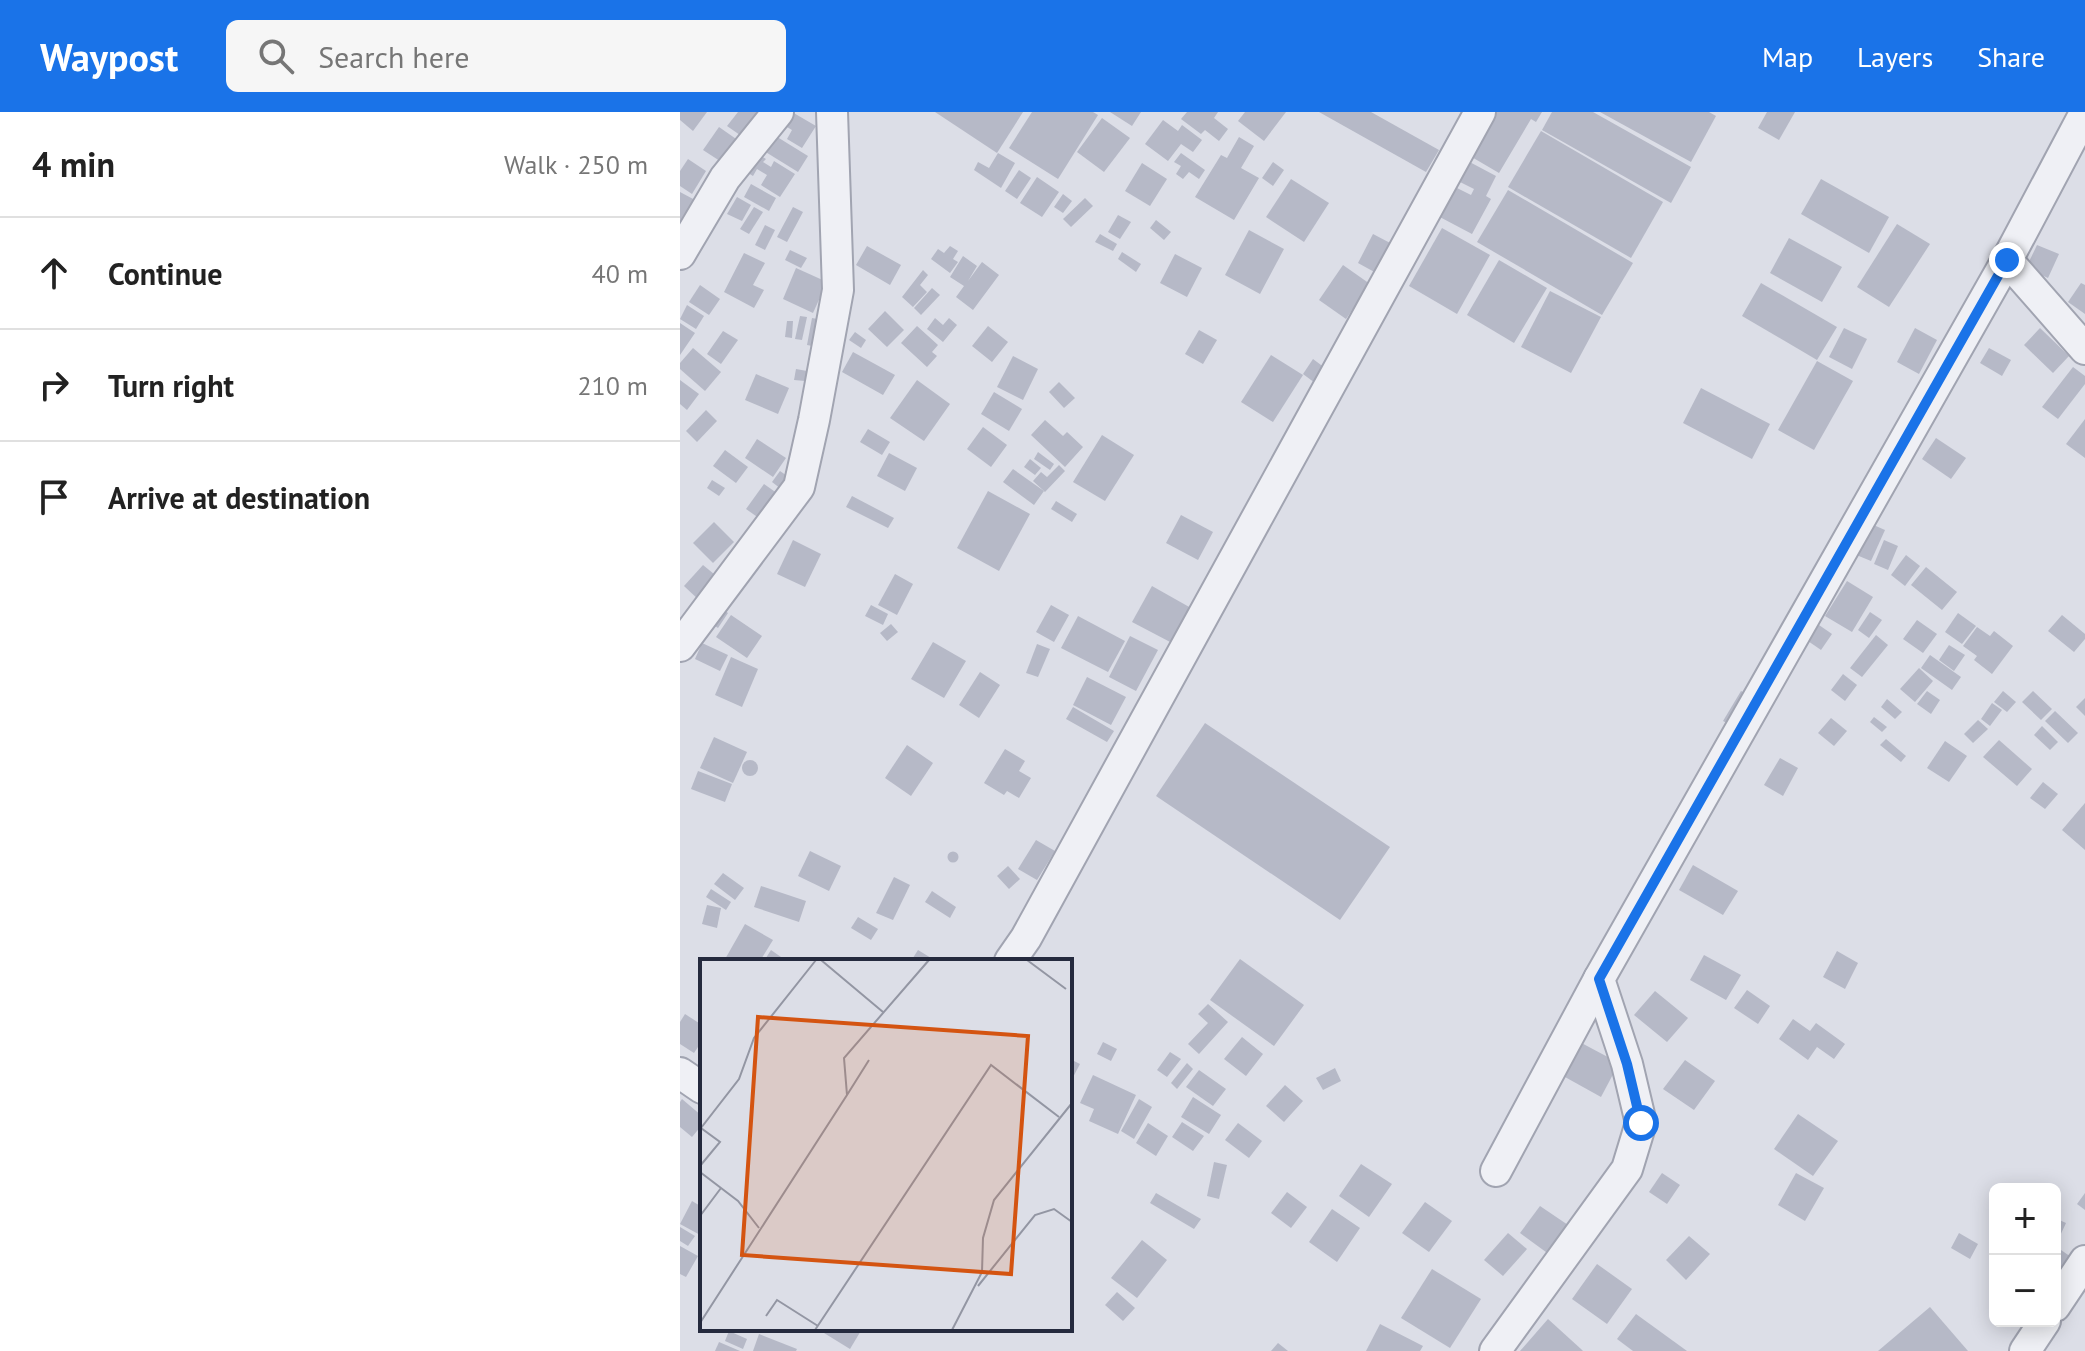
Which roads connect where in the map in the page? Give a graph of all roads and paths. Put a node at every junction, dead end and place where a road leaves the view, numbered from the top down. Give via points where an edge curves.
1 (778, 112) edge
2 (832, 112) edge
3 (1480, 112) edge
4 (2085, 113) edge
5 (680, 254) edge
6 (2007, 260) junction
7 (2085, 349) edge
8 (680, 646) edge
9 (1011, 959) edge
10 (1599, 979) junction
11 (680, 1073) edge
12 (700, 1087) edge
13 (1496, 1171) dead end
14 (2085, 1261) edge
15 (2061, 1297) edge
16 (2041, 1327) edge
17 (1495, 1351) edge
18 (2025, 1351) edge

1 - 5 street via 725,178
2 - 8 street via 838,290 799,487
3 - 9 street
4 - 6 street
6 - 7 street
6 - 10 street
10 - 13 street
10 - 17 street via 1641,1123 1627,1169
11 - 12 street
14 - 15 street
16 - 18 street

